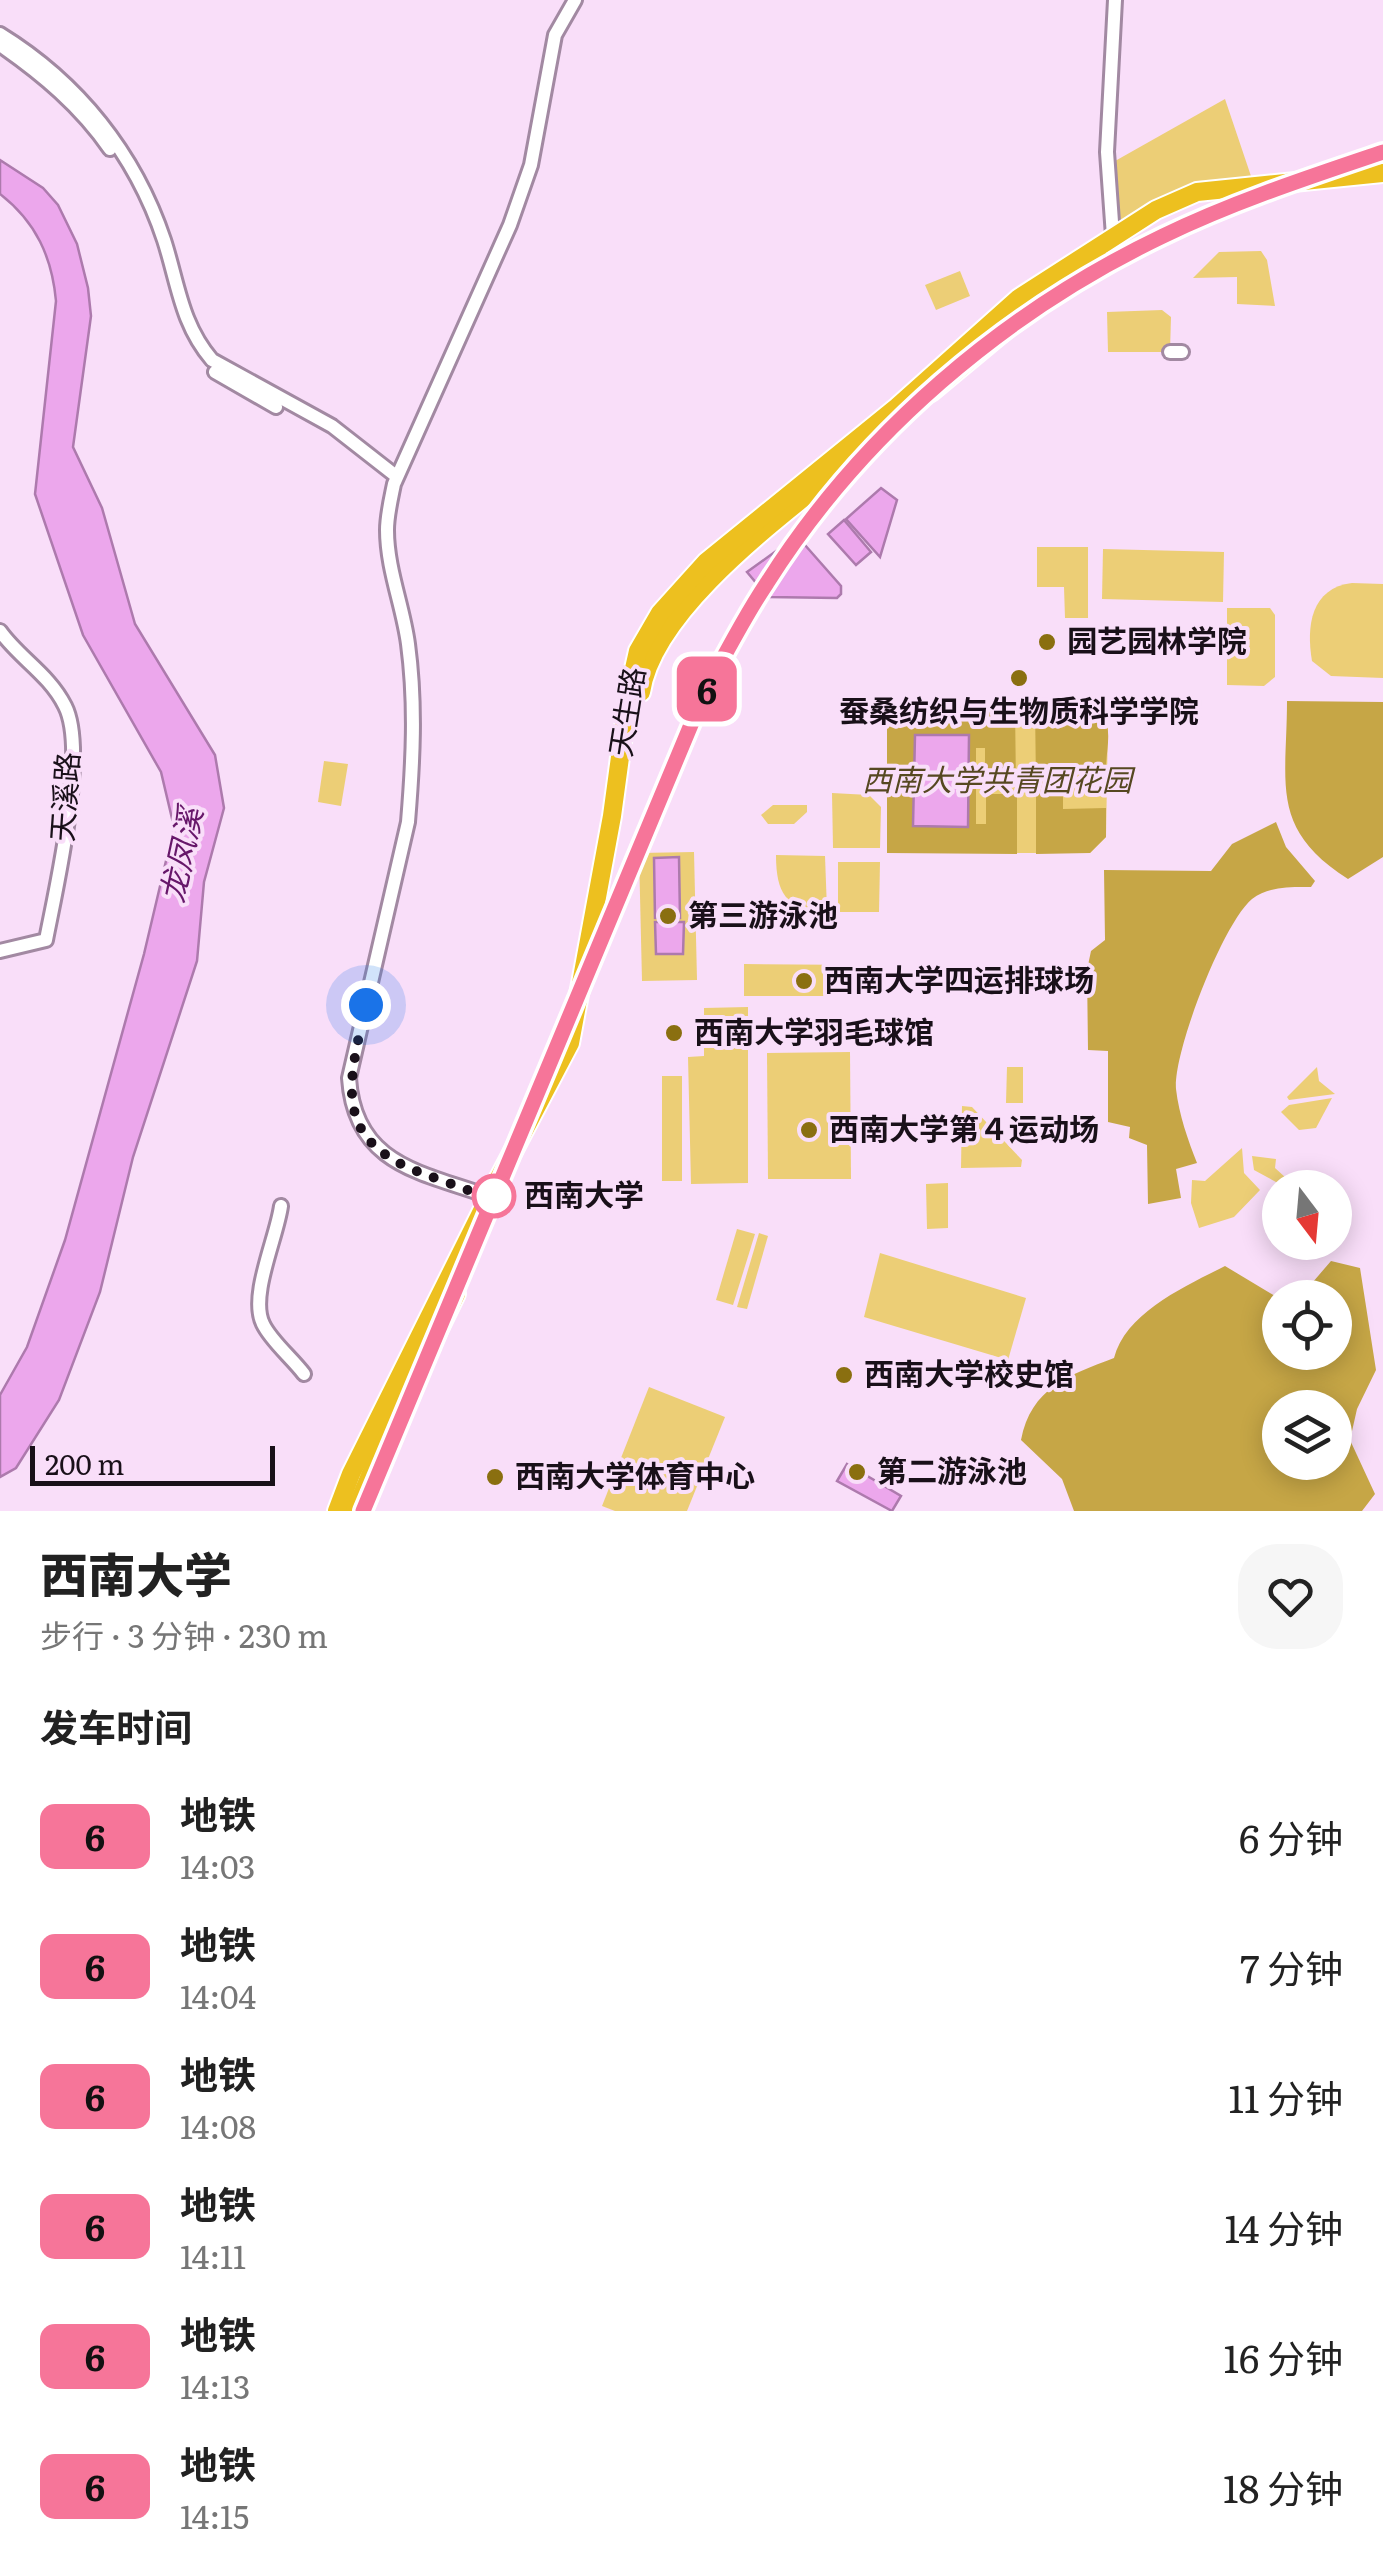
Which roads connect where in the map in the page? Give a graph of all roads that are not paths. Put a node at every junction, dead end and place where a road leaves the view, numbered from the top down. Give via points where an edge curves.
1 (575, 0) edge
2 (1114, 0) edge
3 (0, 34) edge
4 (0, 46) edge
5 (1383, 173) edge
6 (1383, 182) edge
7 (1113, 236) junction
8 (395, 480) junction
9 (0, 631) edge
10 (0, 952) edge
11 (495, 1199) junction
12 (282, 1206) dead end
13 (304, 1374) dead end
14 (337, 1511) edge
15 (355, 1511) edge

1 - 8 street via 555,34 531,165 510,225
2 - 7 street via 1107,152
3 - 8 street via 69,86 114,140 144,188 184,317 212,360 332,426
4 - 8 street via 41,74 108,146 150,226 176,319 206,366
5 - 7 highway, 天生路 via 1196,192
6 - 11 highway, 天生路 via 1226,196 1161,216 1088,264 946,379 717,573 669,626 643,676 580,1044
7 - 11 highway, 天生路 via 1018,298 897,407 706,562 660,614 638,651 629,691 570,1043
8 - 11 street via 387,537 413,685 411,784 350,1096 371,1142 395,1162
9 - 10 street, 天溪路 via 46,676 67,709 74,761 46,940
11 - 14 highway, 天生路
11 - 15 highway, 天生路
12 - 13 street via 260,1285 262,1322

